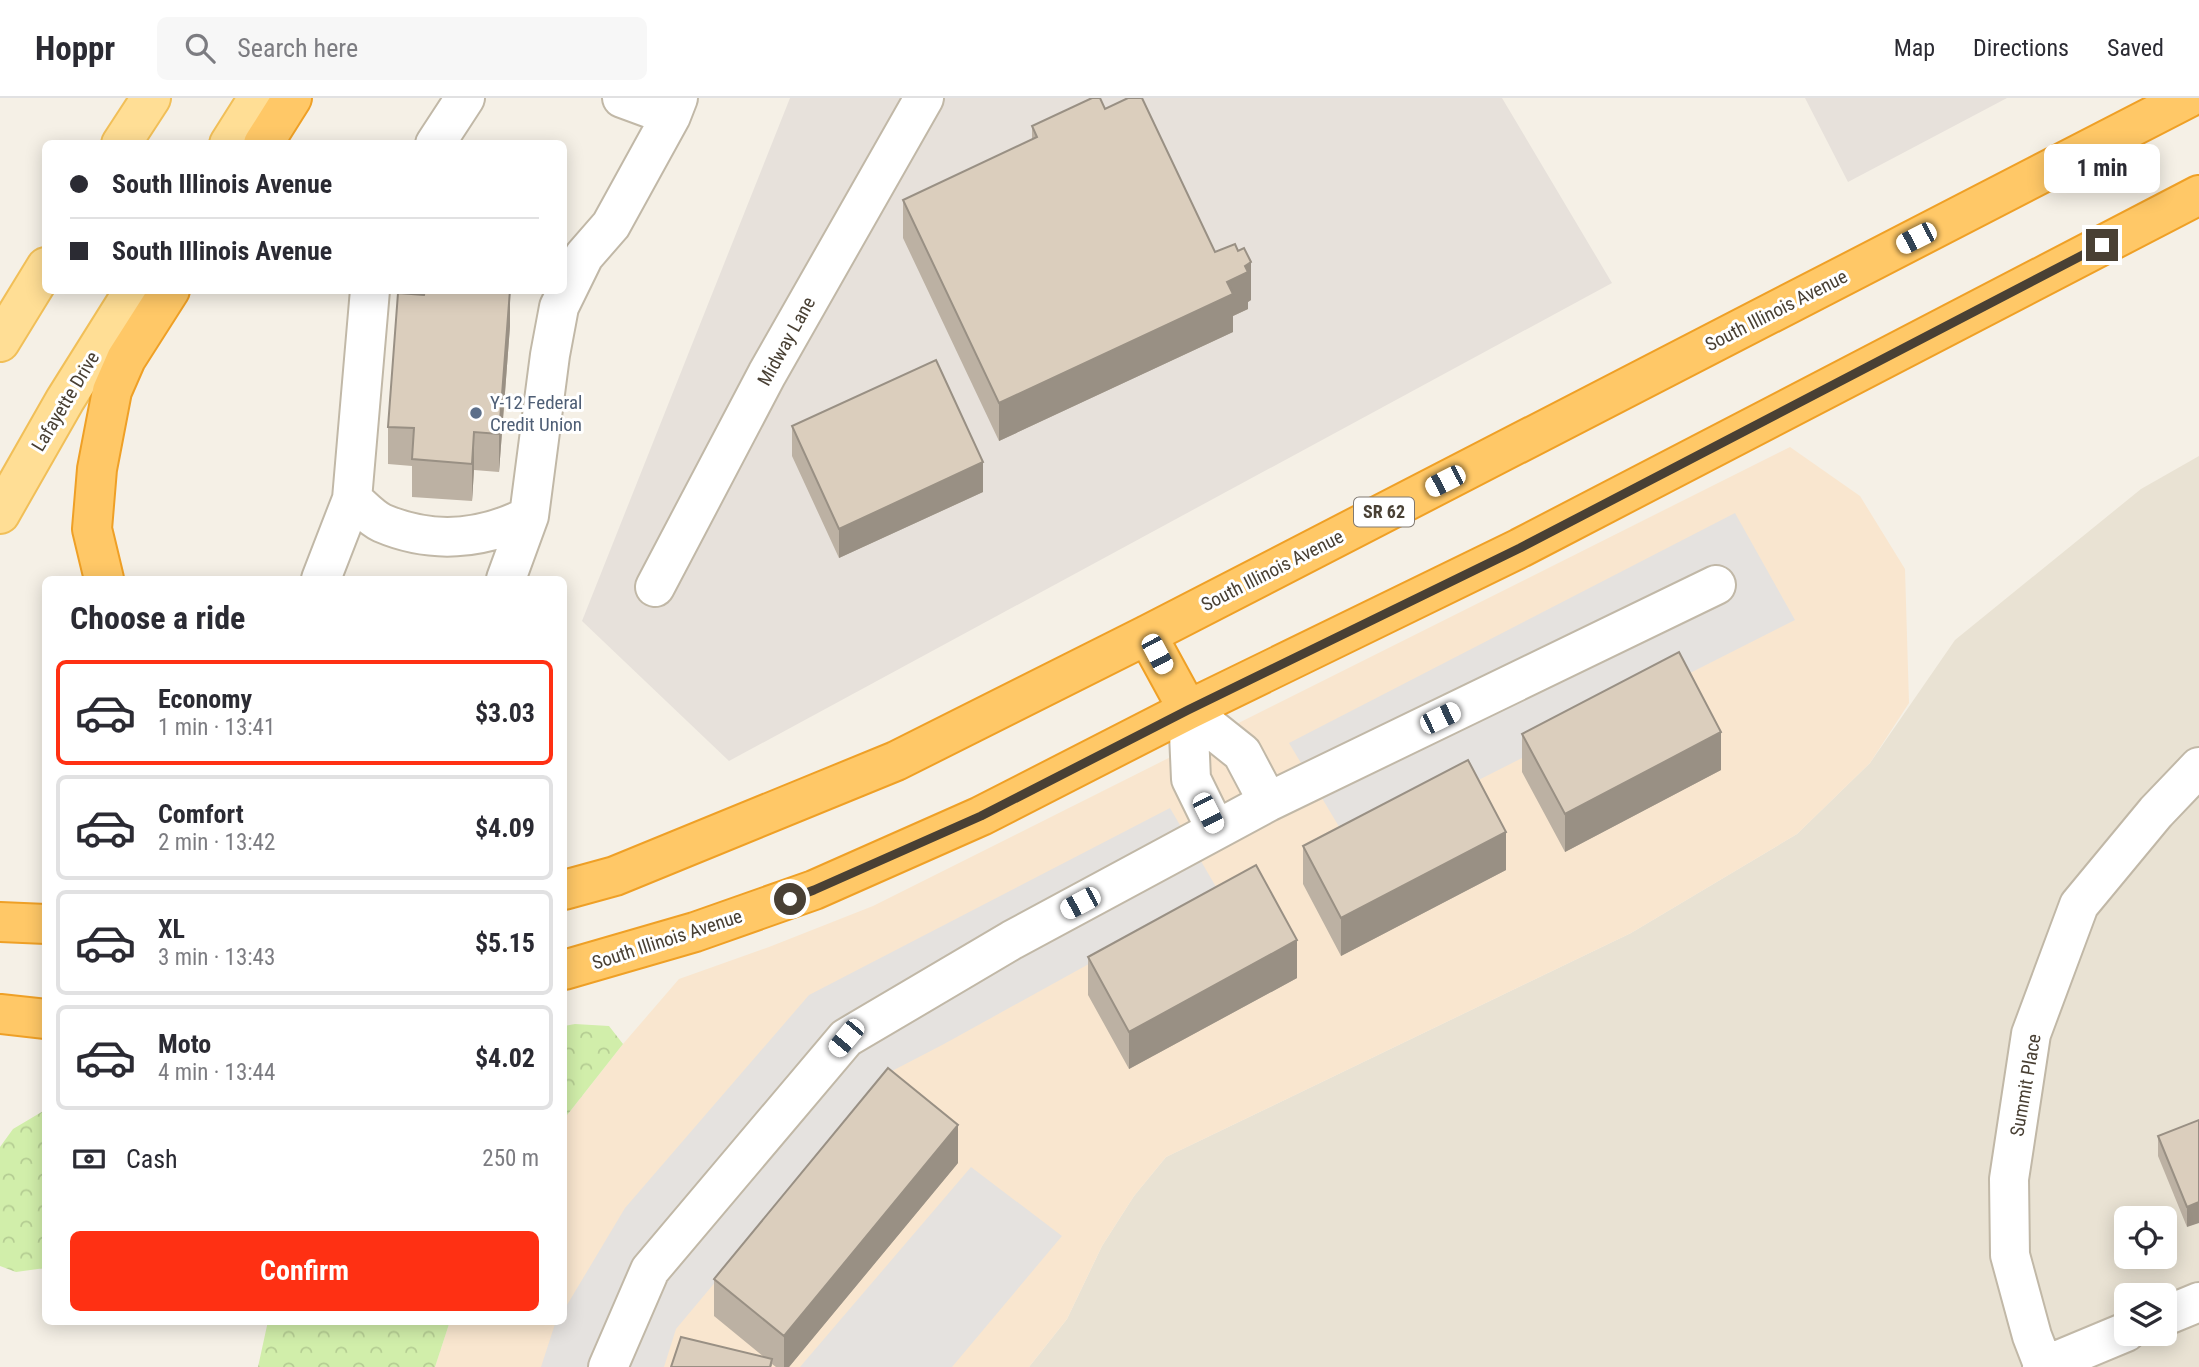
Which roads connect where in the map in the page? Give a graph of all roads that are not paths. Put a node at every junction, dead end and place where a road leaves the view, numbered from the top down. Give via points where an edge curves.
1 (151, 98) edge
2 (258, 98) edge
3 (292, 98) edge
4 (465, 98) edge
5 (622, 98) edge
6 (924, 98) edge
7 (2188, 98) edge
8 (674, 107) edge
9 (124, 140) edge
10 (232, 140) edge
11 (266, 140) edge
12 (438, 140) edge
13 (2199, 195) edge
14 (42, 274) edge
15 (567, 291) edge
16 (131, 294) edge
17 (167, 294) edge
18 (370, 294) edge
19 (565, 294) edge
20 (0, 342) edge
21 (352, 499) junction
22 (0, 514) edge
23 (529, 516) junction
24 (103, 576) edge
25 (322, 576) edge
26 (507, 576) edge
27 (1716, 585) dead end
28 (655, 587) dead end
29 (1147, 635) junction
30 (1188, 710) junction
31 (2199, 766) edge
32 (1268, 802) junction
33 (1216, 830) junction
34 (567, 889) edge
35 (0, 922) edge
36 (42, 924) edge
37 (567, 969) edge
38 (0, 1014) edge
39 (42, 1018) edge
40 (2199, 1302) edge
41 (2177, 1311) edge
42 (2114, 1337) edge
43 (608, 1367) edge
44 (2043, 1367) edge

1 - 9 main road
2 - 10 main road
3 - 11 highway
4 - 12 street
5 - 8 street
6 - 28 street, Midway Lane via 767,374
7 - 29 highway, South Illinois Avenue / SR 62
8 - 15 street via 611,225 584,256
13 - 30 highway, South Illinois Avenue via 1520,548
14 - 20 main road
16 - 22 main road, Lafayette Drive
17 - 24 highway via 126,359 112,391 97,469 92,529
18 - 21 street
19 - 23 street via 550,355
21 - 23 street via 379,522 424,536 463,537 506,528
21 - 25 street
23 - 26 street
27 - 32 street
29 - 30 highway
29 - 34 highway, South Illinois Avenue / SR 62 via 896,761 615,876
30 - 32 street via 1242,753
30 - 33 street via 1191,779
30 - 37 highway, South Illinois Avenue via 981,816 814,890 695,932
31 - 44 street, Summit Place via 2079,905 2031,1034 2009,1179 2010,1255
32 - 33 street
33 - 43 street via 1012,940 846,1038 650,1270
35 - 36 highway
38 - 39 highway
40 - 41 street
42 - 44 street

